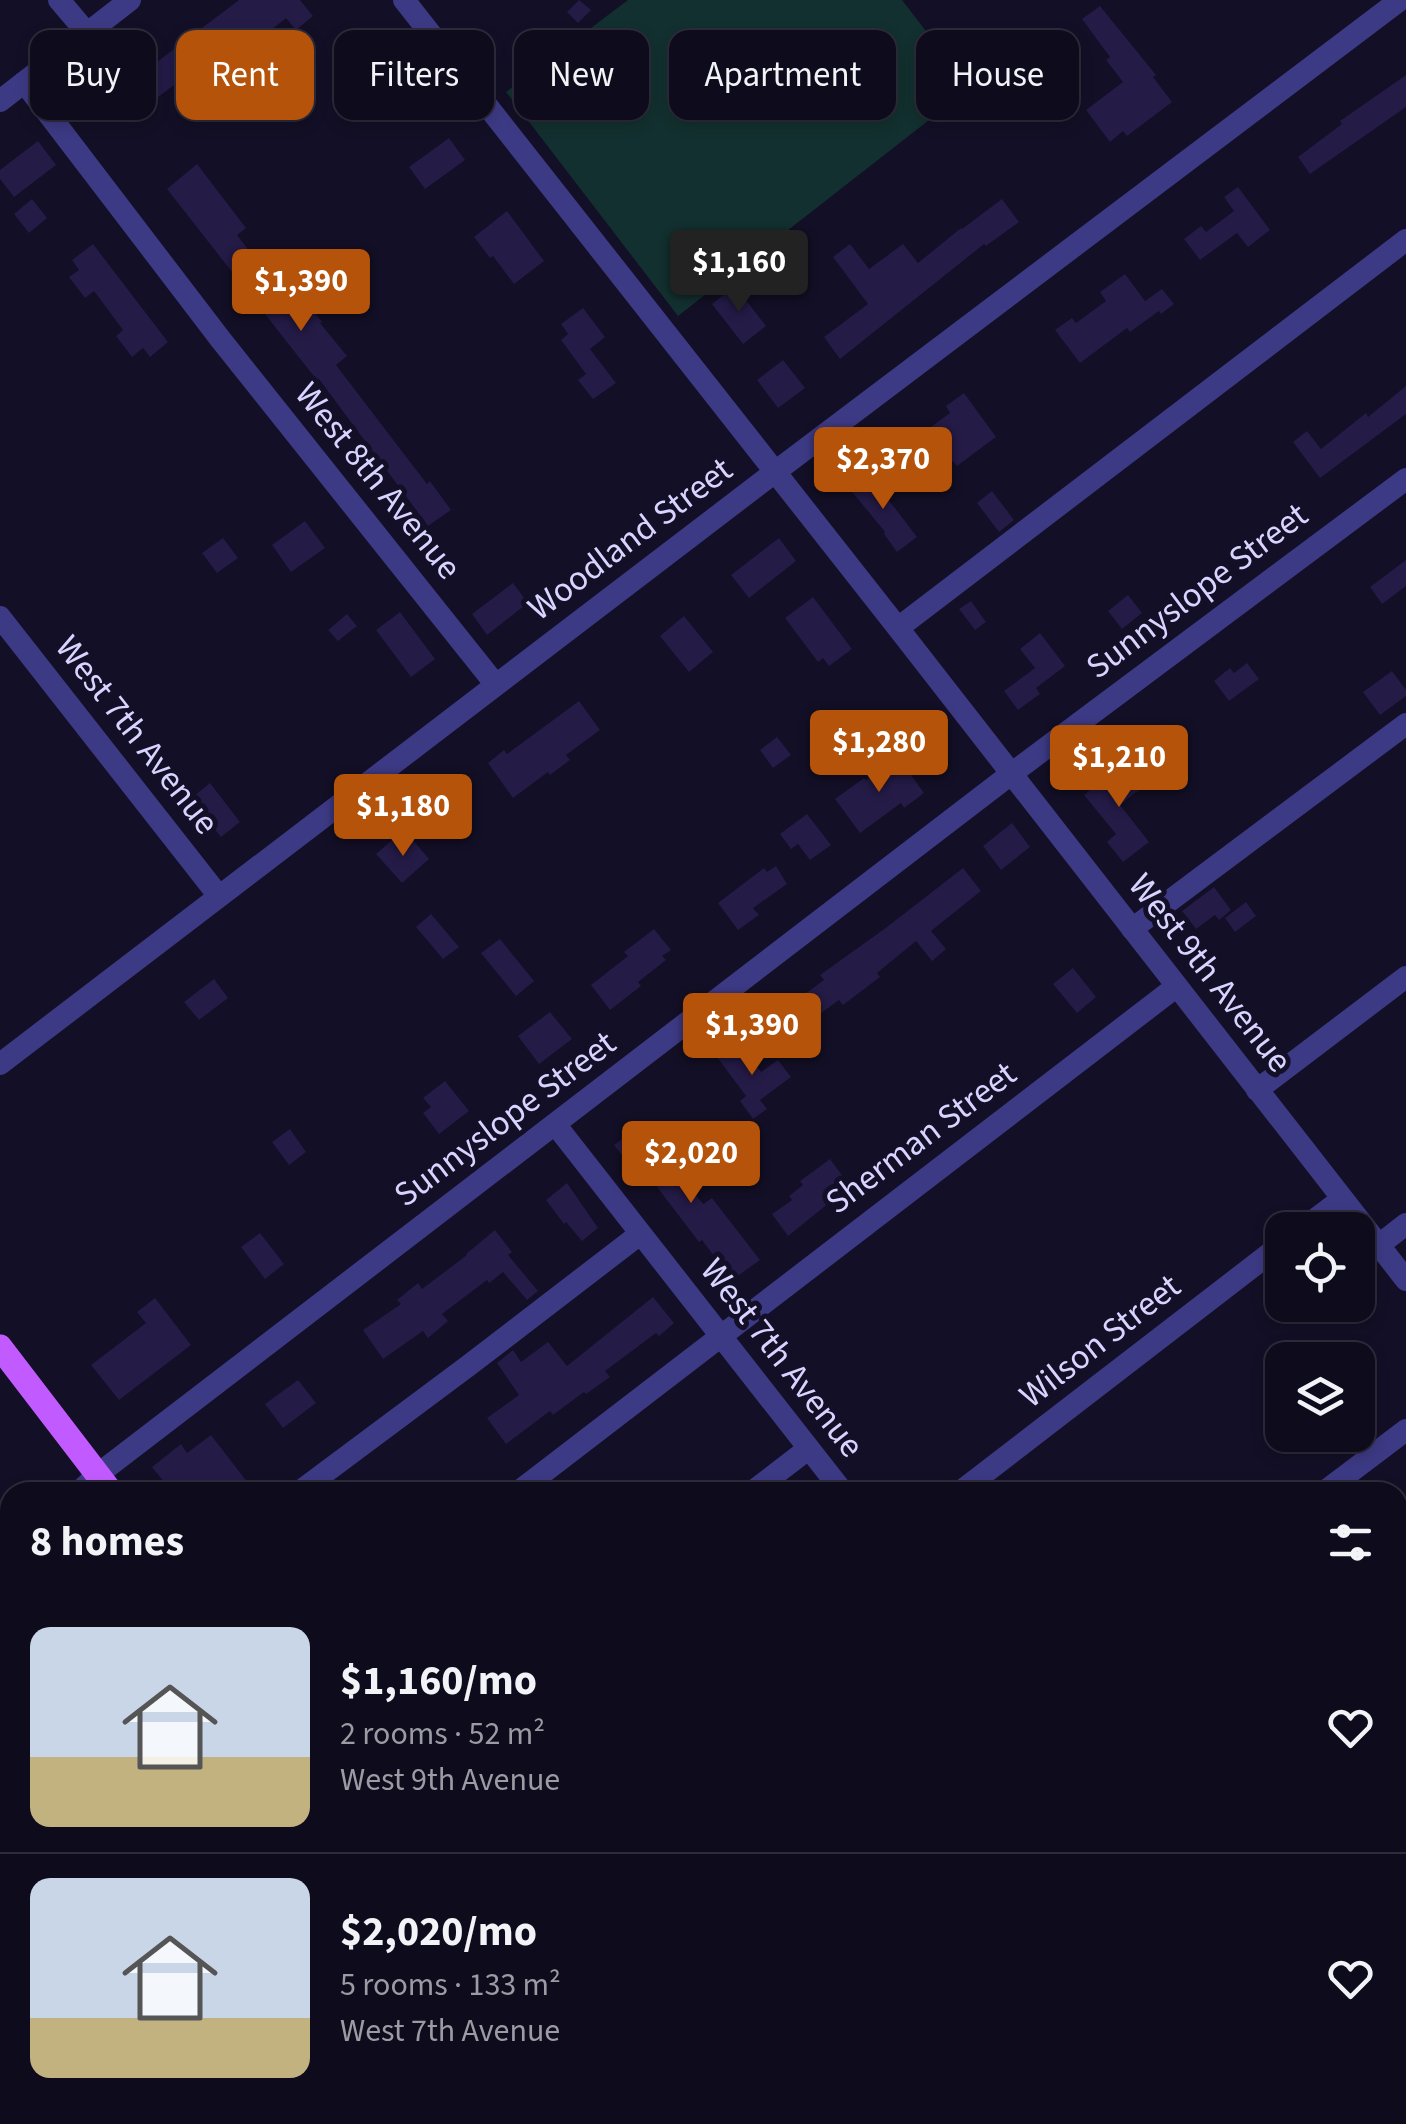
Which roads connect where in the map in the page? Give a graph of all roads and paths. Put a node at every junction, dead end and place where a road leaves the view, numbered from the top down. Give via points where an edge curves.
1 (59, 0) edge
2 (130, 0) edge
3 (404, 0) edge
4 (1400, 0) edge
5 (85, 30) edge
6 (92, 30) edge
7 (30, 77) edge
8 (24, 82) junction
9 (0, 100) edge
10 (1406, 240) edge
11 (775, 472) junction
12 (1406, 479) edge
13 (0, 618) edge
14 (898, 628) junction
15 (496, 685) junction
16 (1406, 724) edge
17 (1011, 774) junction
18 (218, 895) junction
19 (1132, 929) junction
20 (1406, 978) edge
21 (1177, 986) junction
22 (0, 1064) edge
23 (1257, 1090) junction
24 (556, 1124) junction
25 (1342, 1199) junction
26 (1325, 1212) edge
27 (1406, 1224) edge
28 (640, 1234) junction
29 (1378, 1245) junction
30 (1265, 1257) edge
31 (1406, 1280) edge
32 (720, 1336) junction
33 (0, 1348) edge
34 (1406, 1430) edge
35 (808, 1449) junction
36 (93, 1482) edge
37 (102, 1482) edge
38 (311, 1482) edge
39 (531, 1482) edge
40 (765, 1482) edge
41 (834, 1482) edge
42 (973, 1482) edge
43 (1337, 1482) edge

1 - 5 street
2 - 6 street
3 - 11 street, West 9th Avenue
4 - 11 street, Woodland Street
7 - 8 street
8 - 9 street
8 - 15 street, West 8th Avenue
10 - 14 street
11 - 14 street, West 9th Avenue
11 - 15 street, Woodland Street
12 - 17 street, Sunnyslope Street
13 - 18 street, West 7th Avenue
14 - 17 street, West 9th Avenue
15 - 18 street, Woodland Street
16 - 19 street
17 - 19 street, West 9th Avenue
17 - 24 street, Sunnyslope Street
18 - 22 street, Woodland Street
19 - 21 street, West 9th Avenue
20 - 23 street
21 - 23 street, West 9th Avenue
21 - 32 street, Sherman Street
23 - 25 street, West 9th Avenue
24 - 28 street, West 7th Avenue
24 - 37 street, Sunnyslope Street
25 - 26 street
25 - 29 street, West 9th Avenue
27 - 29 street
28 - 32 street, West 7th Avenue
28 - 38 street
29 - 31 street, West 9th Avenue
30 - 42 street, Wilson Street
32 - 35 street, West 7th Avenue
32 - 39 street, Sherman Street
33 - 36 main road
34 - 43 street
35 - 40 street
35 - 41 street, West 7th Avenue

